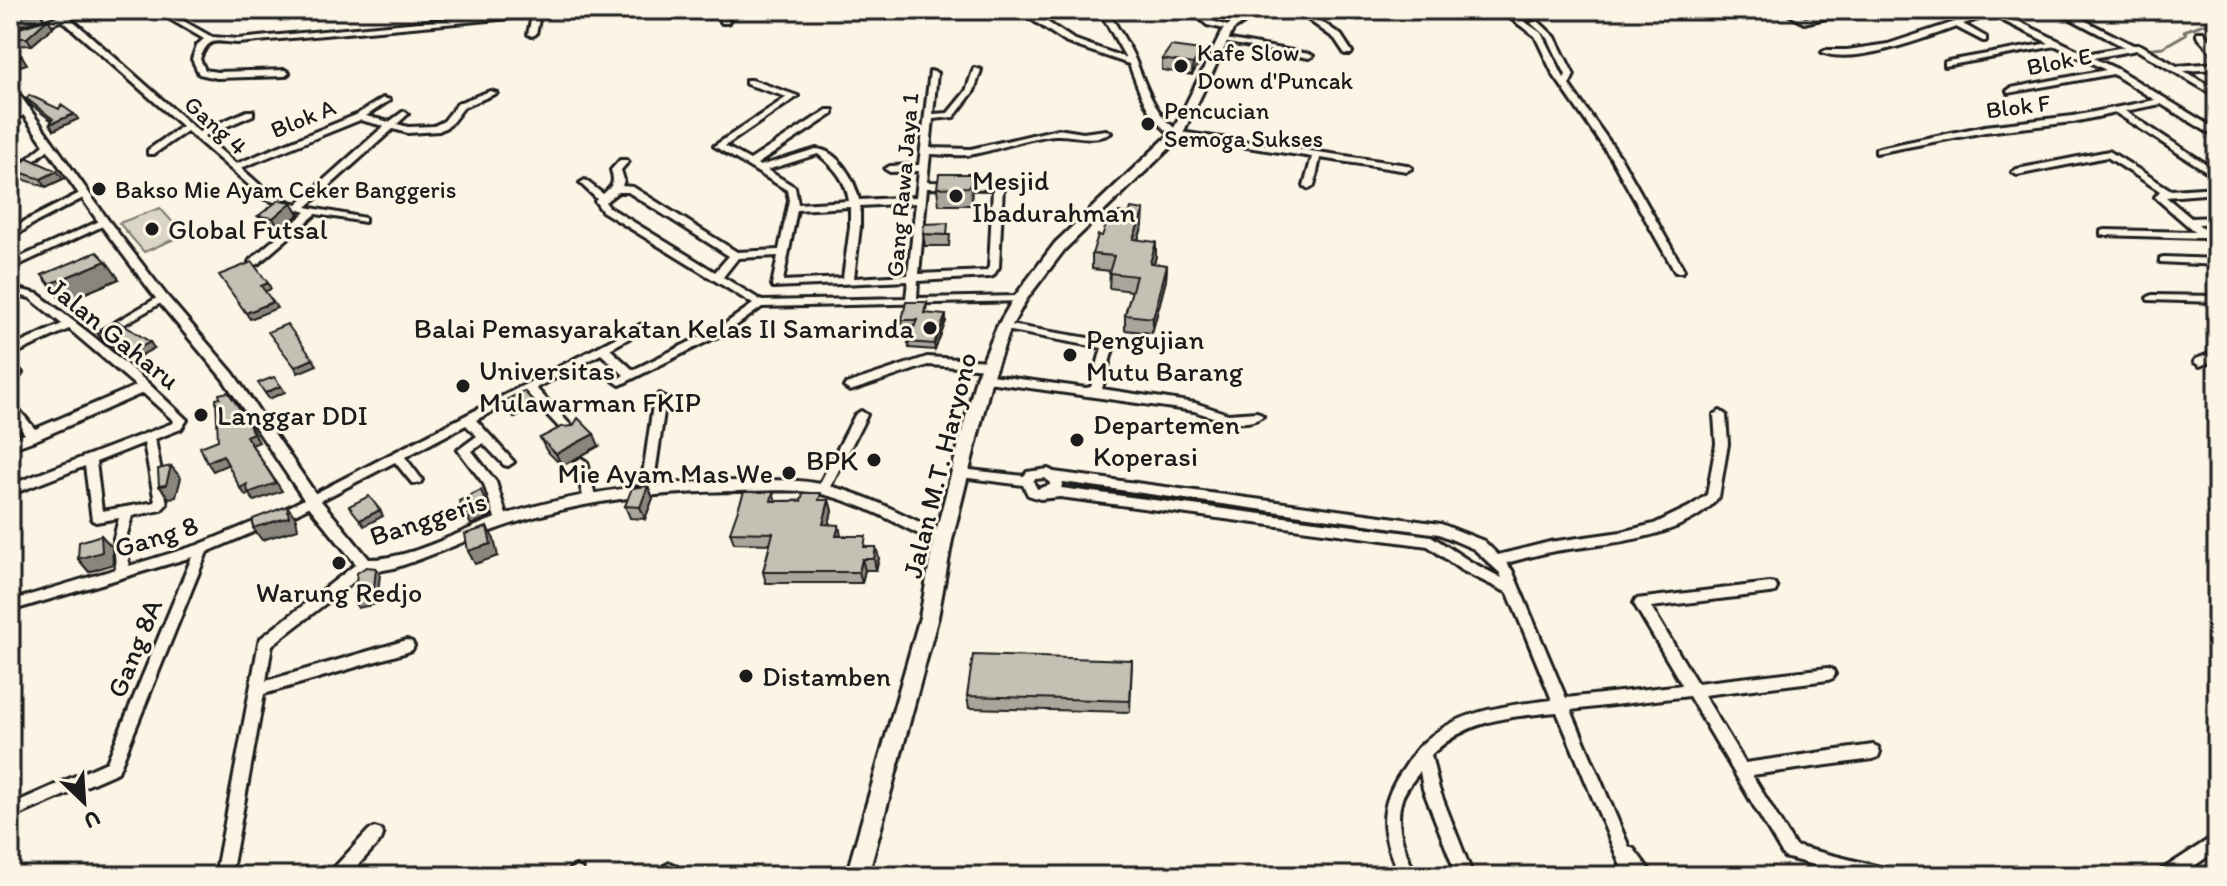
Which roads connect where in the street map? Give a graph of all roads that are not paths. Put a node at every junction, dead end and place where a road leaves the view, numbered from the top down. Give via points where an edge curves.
1 (88, 10) edge
2 (158, 10) edge
3 (459, 10) edge
4 (574, 10) edge
5 (716, 10) edge
6 (1103, 10) edge
7 (1194, 10) edge
8 (1258, 10) edge
9 (1299, 10) edge
10 (1503, 10) edge
11 (1515, 10) edge
12 (1785, 10) edge
13 (1856, 10) edge
14 (2058, 10) edge
15 (551, 11) edge
16 (1025, 11) edge
17 (1989, 11) edge
18 (537, 13) junction
19 (71, 14) edge
20 (455, 20) junction
21 (725, 21) dead end
22 (1955, 23) junction
23 (12, 33) edge
24 (532, 34) dead end
25 (1226, 34) junction
26 (2200, 34) dead end
27 (210, 39) junction
28 (1983, 39) dead end
29 (2056, 44) junction
30 (2134, 47) junction
31 (1348, 52) dead end
32 (1826, 52) dead end
33 (2217, 53) edge
34 (1309, 56) dead end
35 (2085, 57) junction
36 (1133, 63) junction
37 (1948, 64) dead end
38 (2217, 66) edge
39 (2175, 69) junction
40 (977, 70) dead end
41 (2114, 71) junction
42 (285, 73) dead end
43 (933, 73) dead end
44 (2190, 78) junction
45 (2210, 80) dead end
46 (749, 82) dead end
47 (1566, 84) junction
48 (10, 91) edge
49 (2011, 91) dead end
50 (493, 93) dead end
51 (2217, 94) edge
52 (386, 100) dead end
53 (2161, 101) junction
54 (27, 110) junction
55 (2117, 110) junction
56 (830, 112) dead end
57 (250, 113) dead end
58 (404, 114) dead end
59 (359, 117) junction
60 (928, 117) junction
61 (10, 119) edge
62 (188, 126) junction
63 (390, 126) junction
64 (1106, 133) dead end
65 (1177, 134) junction
66 (2217, 134) edge
67 (199, 135) junction
68 (49, 144) junction
69 (927, 151) junction
70 (1879, 151) dead end
71 (151, 152) dead end
72 (1316, 157) junction
73 (623, 162) dead end
74 (752, 163) junction
75 (234, 168) junction
76 (924, 168) junction
77 (1407, 168) dead end
78 (762, 169) junction
79 (890, 169) dead end
80 (2017, 172) dead end
81 (2217, 175) edge
82 (10, 178) edge
83 (585, 183) dead end
84 (922, 185) junction
85 (1309, 186) dead end
86 (616, 189) junction
87 (2217, 190) edge
88 (2169, 193) junction
89 (84, 194) junction
90 (601, 197) junction
91 (920, 200) junction
92 (857, 204) junction
93 (792, 207) junction
94 (298, 208) junction
95 (314, 211) junction
96 (362, 220) dead end
97 (2217, 220) edge
98 (2188, 221) junction
99 (104, 222) junction
100 (2105, 233) dead end
101 (2205, 235) junction
102 (10, 237) edge
103 (2217, 245) edge
104 (781, 253) junction
105 (735, 255) junction
106 (2164, 260) dead end
107 (254, 262) edge
108 (2217, 262) edge
109 (10, 266) edge
110 (1679, 270) dead end
111 (716, 278) junction
112 (915, 278) junction
113 (848, 282) junction
114 (10, 290) edge
115 (162, 298) junction
116 (2152, 298) dead end
117 (1020, 299) junction
118 (2217, 299) edge
119 (911, 301) junction
120 (760, 304) junction
121 (68, 325) junction
122 (644, 327) dead end
123 (1004, 327) junction
124 (90, 340) junction
125 (603, 349) junction
126 (10, 352) edge
127 (2217, 355) edge
128 (2200, 362) dead end
129 (986, 371) junction
130 (145, 387) junction
131 (850, 387) dead end
132 (529, 388) junction
133 (1093, 392) junction
134 (660, 398) dead end
135 (10, 407) edge
136 (861, 415) dead end
137 (1720, 415) dead end
138 (1257, 416) dead end
139 (468, 419) junction
140 (572, 434) edge
141 (34, 436) junction
142 (149, 437) junction
143 (484, 437) junction
144 (10, 445) edge
145 (397, 456) junction
146 (90, 460) junction
147 (508, 462) dead end
148 (581, 462) dead end
149 (961, 473) junction
150 (1054, 476) junction
151 (416, 480) dead end
152 (1027, 481) junction
153 (647, 488) junction
154 (823, 489) junction
155 (10, 490) edge
156 (1054, 492) junction
157 (589, 496) junction
158 (312, 500) junction
159 (126, 514) junction
160 (502, 521) junction
161 (1433, 534) junction
162 (943, 540) junction
163 (202, 549) junction
164 (1498, 560) junction
165 (365, 565) junction
166 (123, 572) junction
167 (1510, 588) junction
168 (1770, 588) dead end
169 (10, 606) edge
170 (407, 646) dead end
171 (1828, 674) dead end
172 (256, 690) junction
173 (1692, 690) junction
174 (1563, 706) junction
175 (1423, 751) junction
176 (1873, 752) dead end
177 (1740, 770) junction
178 (10, 812) edge
179 (375, 835) dead end
180 (1616, 839) junction
181 (2217, 841) edge
182 (223, 876) edge
183 (337, 876) edge
184 (857, 876) edge
185 (1408, 876) edge
186 (1465, 876) edge
187 (1633, 876) edge
188 (1646, 876) edge
189 (1884, 876) edge
190 (2166, 876) edge

1 - 19 street
2 - 27 street
3 - 20 street
4 - 15 street
5 - 21 street
6 - 36 street
7 - 25 street
8 - 25 main road
9 - 31 street via 1338,37
10 - 47 street via 1538,35
11 - 47 street via 1551,37 1570,75
12 - 13 street via 1804,21
14 - 30 street
15 - 18 street
16 - 36 street via 1070,41
17 - 22 street
17 - 29 street
18 - 20 street
18 - 24 street
19 - 23 street
19 - 62 street, Gang 4
20 - 27 street via 238,41
22 - 28 street
22 - 32 street via 1887,45
25 - 34 street
25 - 65 main road, Jalan M.T. Haryono
26 - 33 street
27 - 42 street via 196,59 202,72
29 - 35 street
29 - 37 street
30 - 35 street
30 - 39 street
35 - 41 street
36 - 65 street via 1140,89 1161,123
38 - 39 street
39 - 44 street
40 - 60 street via 970,91 951,115
41 - 49 street, Blok E
41 - 53 street
43 - 60 street, Gang Rawa Jaya 1
44 - 45 street
44 - 51 street
46 - 74 street via 794,96 719,146
47 - 110 street via 1616,158
48 - 54 street, Banggeris
50 - 63 street via 461,105 441,128
52 - 59 street, Blok A
53 - 55 street, Blok F
53 - 66 street
54 - 61 street
54 - 68 street, Banggeris
55 - 70 street, Blok F
55 - 81 street
56 - 74 street
57 - 67 street
58 - 63 street
59 - 63 street
59 - 75 street, Blok A
60 - 69 street, Gang Rawa Jaya 1
62 - 67 street, Gang 4
62 - 71 street
63 - 94 street
64 - 69 street via 1058,132 971,152
65 - 72 street
65 - 117 main road, Jalan M.T. Haryono via 1060,246
67 - 75 street, Gang 4
68 - 82 street
68 - 89 street, Banggeris
69 - 76 street, Gang Rawa Jaya 1
72 - 77 street
72 - 85 street
73 - 86 street via 616,170
74 - 78 street
75 - 94 street, Gang 4 via 268,197
76 - 79 street
76 - 84 street, Gang Rawa Jaya 1
78 - 92 street via 822,152 849,179
78 - 93 street via 792,189
80 - 88 street via 2109,154
83 - 90 street
84 - 91 street, Gang Rawa Jaya 1
84 - 112 street via 998,186 994,267 984,276
86 - 90 street
86 - 105 street via 630,189
87 - 88 street
88 - 98 street via 2160,197
89 - 99 street, Banggeris
89 - 102 street
90 - 111 street via 605,209
91 - 92 street
91 - 112 street, Gang Rawa Jaya 1
92 - 93 street
92 - 113 street
93 - 104 street
94 - 95 street, Gang 4
95 - 96 street, Gang 4
95 - 107 street
97 - 98 street
98 - 101 street
99 - 109 street
99 - 115 street, Banggeris
100 - 101 street
101 - 103 street
104 - 105 street
104 - 113 street via 777,285
105 - 111 street
106 - 108 street
111 - 120 street
112 - 113 street
112 - 119 street, Gang Rawa Jaya 1
114 - 121 street, Jalan Gaharu via 34,296
115 - 124 street
115 - 158 street, Banggeris via 228,376
116 - 118 street
117 - 119 street
117 - 123 main road, Jalan M.T. Haryono
119 - 120 street
120 - 125 street via 737,322 626,378
121 - 124 street, Jalan Gaharu
121 - 126 street
122 - 125 street, Gang 8
123 - 129 main road, Jalan M.T. Haryono
123 - 133 street via 1108,345
124 - 130 street, Jalan Gaharu
125 - 132 street, Gang 8
127 - 128 street
129 - 131 street via 927,361
129 - 133 street
129 - 149 main road, Jalan M.T. Haryono
130 - 141 street
130 - 142 street, Jalan Gaharu via 181,420
132 - 139 street, Gang 8
132 - 140 street
133 - 138 street via 1180,404 1228,418
134 - 153 street
135 - 141 street
136 - 154 street
137 - 164 street via 1722,444 1713,497 1694,512 1648,532
139 - 143 street
139 - 145 street, Gang 8
141 - 144 street
142 - 146 street
142 - 159 street via 161,504
143 - 147 street
143 - 160 street via 464,450 490,482
145 - 151 street
145 - 158 street, Gang 8
146 - 155 street
146 - 159 street via 96,517
148 - 157 street
149 - 152 street
149 - 162 main road, Jalan M.T. Haryono
150 - 152 street via 1039,472
150 - 156 street
150 - 161 street
152 - 156 street via 1032,492
153 - 154 street, Banggeris
153 - 157 street, Banggeris
154 - 162 street, Banggeris
156 - 161 street
157 - 160 street, Banggeris
158 - 163 street, Gang 8
158 - 165 street, Banggeris
159 - 166 street via 120,538
160 - 165 street, Banggeris via 392,562
161 - 164 street via 1467,538
161 - 167 street via 1466,566
162 - 184 main road, Jalan M.T. Haryono via 929,617
163 - 166 street, Gang 8
163 - 178 street, Gang 8A via 113,767
164 - 167 street
165 - 172 street via 269,637
166 - 169 street, Gang 8
167 - 174 street
168 - 173 street via 1641,603
170 - 172 street
171 - 173 street
172 - 182 street
173 - 174 street
173 - 177 street
174 - 175 street via 1475,717 1440,735
174 - 180 street
175 - 185 street via 1393,801 1396,847
175 - 186 street via 1431,789
176 - 177 street
177 - 189 street via 1790,852
179 - 183 street
180 - 187 street
180 - 188 street
181 - 190 street

